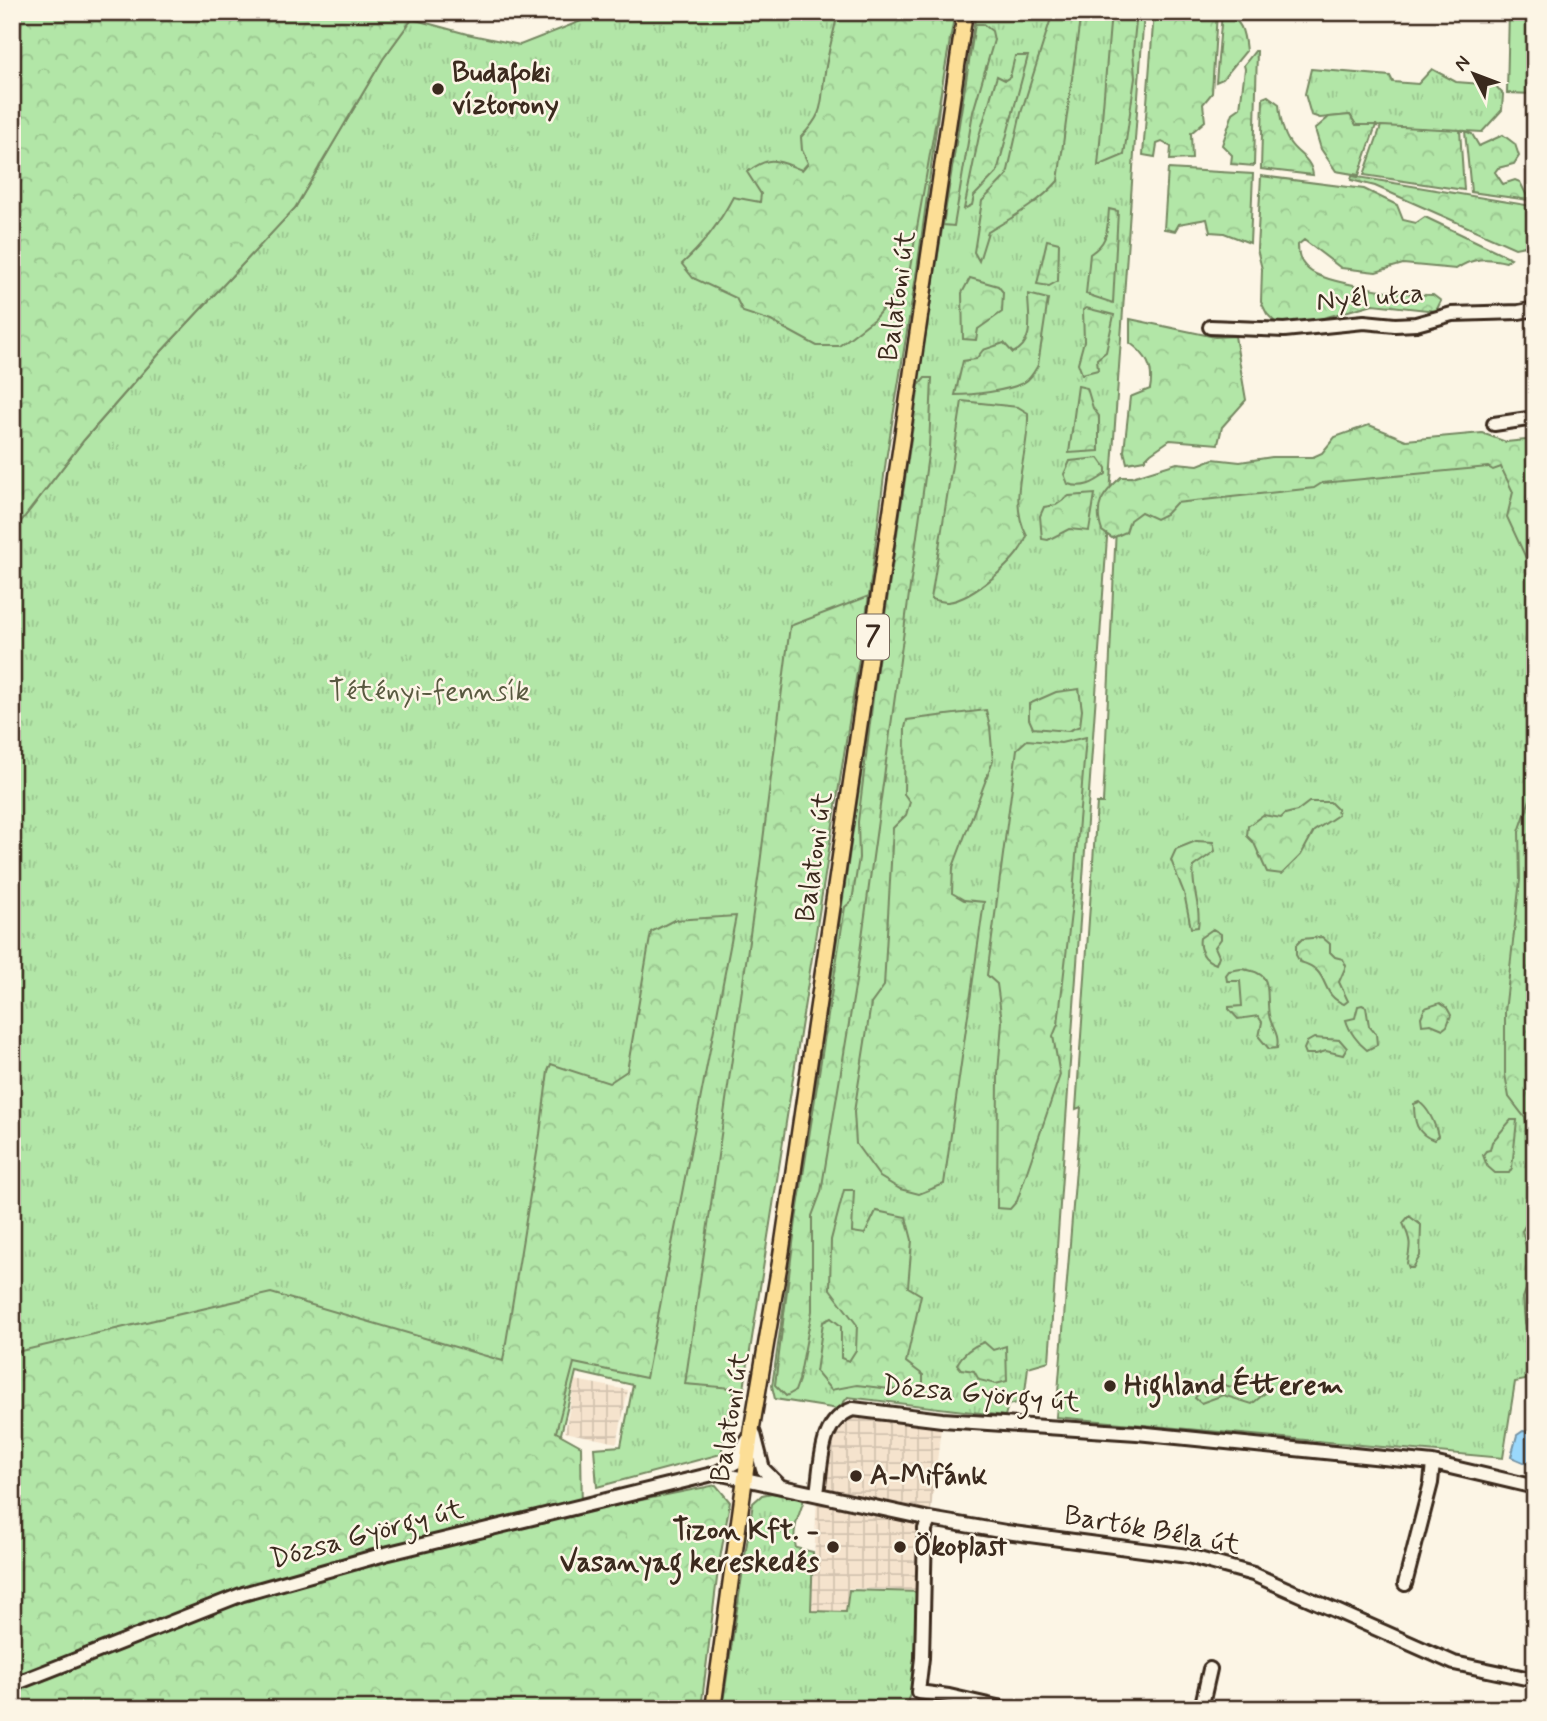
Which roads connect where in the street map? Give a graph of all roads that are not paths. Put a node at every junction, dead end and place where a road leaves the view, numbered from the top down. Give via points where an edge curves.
1 (965, 12) edge
2 (1535, 309) edge
3 (1210, 327) dead end
4 (1535, 418) edge
5 (1494, 424) dead end
6 (752, 1427) junction
7 (1433, 1463) junction
8 (718, 1473) junction
9 (746, 1479) junction
10 (779, 1485) junction
11 (1535, 1487) edge
12 (817, 1493) junction
13 (930, 1519) junction
14 (1405, 1584) dead end
15 (1210, 1669) dead end
16 (1535, 1680) edge
17 (12, 1685) edge
18 (713, 1709) edge
19 (1006, 1709) edge
20 (1201, 1709) edge

1 - 6 main road, Balatoni út / 7
2 - 3 street, Nyél utca via 1452,314 1406,325 1364,322 1284,330
4 - 5 street
6 - 8 street via 740,1457
6 - 9 main road, Balatoni út / 7
6 - 10 street via 763,1469
7 - 11 street, Dózsa György út
7 - 12 street, Dózsa György út via 853,1409 828,1430
7 - 14 street
8 - 9 street, Dózsa György út
8 - 17 street, Dózsa György út via 385,1554 243,1594
9 - 10 street, Bartók Béla út
9 - 18 main road, Balatoni út / 7
10 - 12 street, Bartók Béla út
12 - 13 street, Bartók Béla út
13 - 16 street, Bartók Béla út via 1220,1563 1454,1663
13 - 19 street via 925,1529 918,1692
15 - 20 street

